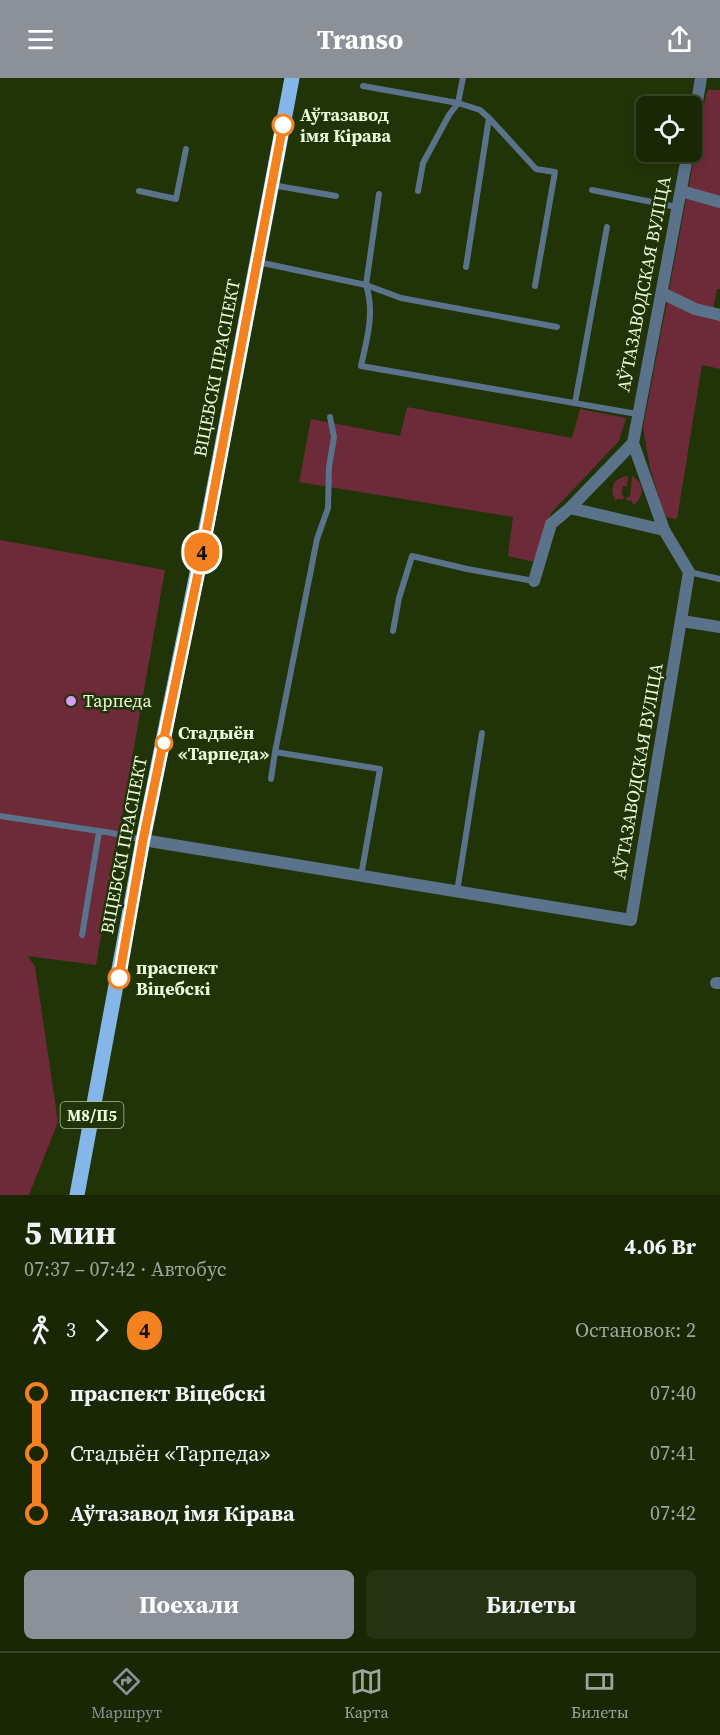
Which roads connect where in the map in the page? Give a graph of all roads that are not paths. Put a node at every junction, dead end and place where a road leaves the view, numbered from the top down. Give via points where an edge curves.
1 (292, 78) edge
2 (463, 78) edge
3 (701, 78) edge
4 (363, 86) dead end
5 (698, 96) edge
6 (458, 103) junction
7 (489, 118) junction
8 (186, 149) dead end
9 (686, 162) edge
10 (272, 185) junction
11 (592, 190) dead end
12 (139, 191) dead end
13 (418, 191) dead end
14 (681, 191) junction
15 (379, 194) dead end
16 (336, 196) dead end
17 (720, 202) edge
18 (678, 207) junction
19 (607, 227) dead end
20 (257, 262) junction
21 (466, 267) dead end
22 (366, 285) junction
23 (535, 286) dead end
24 (662, 294) junction
25 (720, 315) edge
26 (556, 327) dead end
27 (575, 403) junction
28 (637, 414) junction
29 (330, 417) dead end
30 (633, 443) junction
31 (570, 508) junction
32 (664, 530) junction
33 (689, 572) junction
34 (720, 579) edge
35 (534, 581) joint
36 (682, 621) junction
37 (720, 627) edge
38 (393, 631) dead end
39 (482, 733) dead end
40 (275, 752) junction
41 (271, 779) dead end
42 (0, 816) edge
43 (99, 832) junction
44 (143, 840) junction
45 (361, 876) junction
46 (457, 892) junction
47 (82, 935) dead end
48 (77, 1195) edge

1 - 10 main road, ВІЦЕБСКІ ПРАСПЕКТ / М8/П5
2 - 6 lane
3 - 5 street
4 - 6 lane
6 - 7 lane via 480,110
6 - 13 lane via 423,163
7 - 21 lane
7 - 23 lane via 536,169 555,172
8 - 12 lane via 176,199
9 - 14 street, АЎТАЗАВОДСКАЯ ВУЛІЦА
10 - 16 lane
10 - 20 main road, ВІЦЕБСКІ ПРАСПЕКТ / М8/П5
11 - 18 lane
14 - 17 street
14 - 18 street, АЎТАЗАВОДСКАЯ ВУЛІЦА
15 - 22 lane
18 - 24 street, АЎТАЗАВОДСКАЯ ВУЛІЦА
19 - 27 lane
20 - 22 lane
20 - 44 main road, ВІЦЕБСКІ ПРАСПЕКТ / М8/П5
22 - 26 lane via 401,298
22 - 27 lane via 370,320 361,366
24 - 25 street
24 - 28 street, АЎТАЗАВОДСКАЯ ВУЛІЦА
27 - 28 lane
28 - 30 street, АЎТАЗАВОДСКАЯ ВУЛІЦА
29 - 40 lane via 334,437 328,508 317,539
30 - 31 street
30 - 32 street, АЎТАЗАВОДСКАЯ ВУЛІЦА
31 - 32 street
31 - 35 street via 551,524
32 - 33 street, АЎТАЗАВОДСКАЯ ВУЛІЦА
33 - 34 lane
33 - 36 street, АЎТАЗАВОДСКАЯ ВУЛІЦА
35 - 38 lane via 412,556
36 - 37 street
36 - 46 street, АЎТАЗАВОДСКАЯ ВУЛІЦА via 631,920
39 - 46 lane
40 - 41 lane
40 - 45 lane via 380,769
42 - 43 lane
43 - 44 lane
43 - 47 lane
44 - 45 street, АЎТАЗАВОДСКАЯ ВУЛІЦА
44 - 48 main road, ВІЦЕБСКІ ПРАСПЕКТ / М8/П5
45 - 46 street, АЎТАЗАВОДСКАЯ ВУЛІЦА

